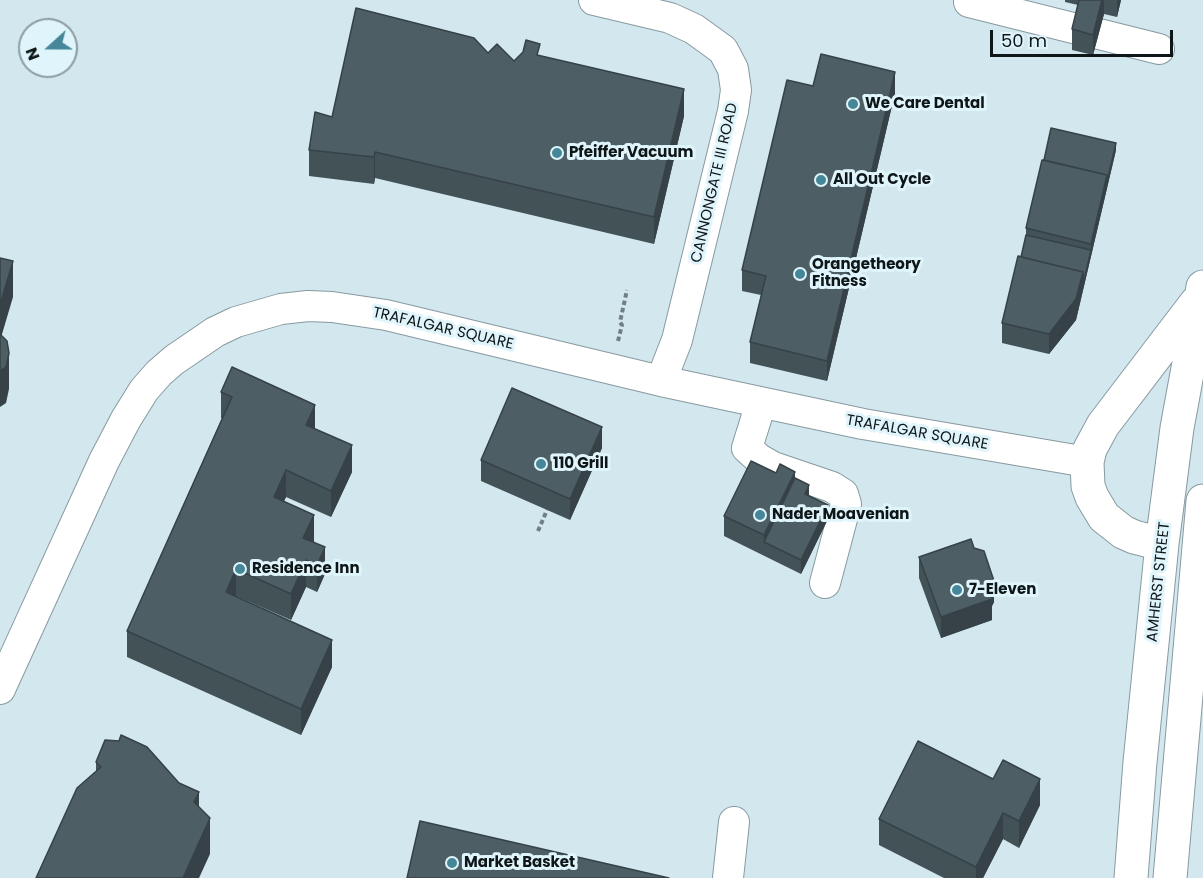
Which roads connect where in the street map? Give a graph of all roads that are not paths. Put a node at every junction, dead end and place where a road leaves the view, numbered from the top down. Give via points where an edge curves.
1 (594, 0) edge
2 (969, 2) dead end
3 (1159, 49) dead end
4 (1202, 292) edge
5 (661, 381) junction
6 (761, 403) junction
7 (1087, 462) junction
8 (1203, 501) edge
9 (1162, 544) junction
10 (1201, 547) edge
11 (825, 583) dead end
12 (0, 688) edge
13 (734, 822) dead end
14 (728, 878) edge
15 (1131, 878) edge
16 (1170, 878) edge

1 - 5 street, CANNONGATE III ROAD via 661,16 694,29 723,50 733,69 733,111 677,340
2 - 3 street
4 - 7 highway via 1102,425
4 - 9 highway, AMHERST STREET via 1177,428
5 - 6 street, TRAFALGAR SQUARE
5 - 12 street, TRAFALGAR SQUARE via 356,310 308,306 236,322 193,346 144,390 105,461
6 - 7 street, TRAFALGAR SQUARE
6 - 11 street via 747,448 773,467 843,494 846,504
7 - 9 highway via 1088,486 1104,517 1123,532
8 - 10 highway
9 - 10 street
9 - 15 highway, AMHERST STREET
10 - 16 highway
13 - 14 street

